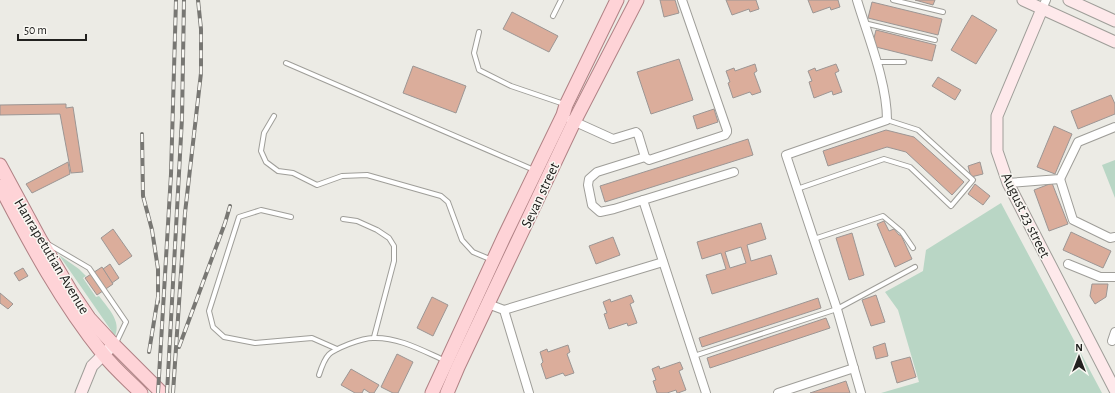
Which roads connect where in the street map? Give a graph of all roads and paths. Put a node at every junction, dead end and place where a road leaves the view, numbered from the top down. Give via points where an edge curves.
1 (561, 0) edge
2 (617, 0) edge
3 (637, 0) edge
4 (682, 0) edge
5 (857, 0) edge
6 (894, 0) edge
7 (1023, 0) edge
8 (1069, 0) edge
9 (1044, 4) edge
10 (943, 12) dead end
11 (553, 16) dead end
12 (1115, 20) edge
13 (864, 23) junction
14 (479, 32) dead end
15 (935, 40) dead end
16 (1115, 42) edge
17 (876, 62) junction
18 (904, 62) dead end
19 (286, 63) dead end
20 (564, 110) junction
21 (274, 116) dead end
22 (887, 120) junction
23 (574, 122) junction
24 (1115, 127) edge
25 (645, 157) junction
26 (0, 165) edge
27 (536, 171) junction
28 (734, 172) dead end
29 (1060, 179) junction
30 (1008, 184) junction
31 (0, 186) edge
32 (797, 189) junction
33 (643, 200) junction
34 (291, 216) dead end
35 (343, 219) dead end
36 (1115, 237) edge
37 (40, 239) junction
38 (814, 239) junction
39 (913, 248) dead end
40 (494, 260) junction
41 (663, 262) junction
42 (1068, 264) dead end
43 (915, 267) dead end
44 (1115, 277) edge
45 (488, 304) junction
46 (504, 310) junction
47 (837, 310) junction
48 (1115, 332) edge
49 (374, 338) junction
50 (1112, 340) dead end
51 (115, 346) junction
52 (336, 349) junction
53 (694, 356) junction
54 (108, 359) junction
55 (453, 364) junction
56 (854, 368) junction
57 (320, 375) dead end
58 (1115, 390) edge
59 (81, 393) edge
60 (141, 393) edge
61 (162, 393) edge
62 (432, 393) edge
63 (447, 393) edge
64 (528, 393) edge
65 (706, 393) edge
66 (778, 393) edge
67 (861, 393) edge

1 - 11 lane
2 - 20 main road, Sevan street
3 - 23 main road, Sevan street
4 - 25 street via 727,132 725,135 649,160
5 - 13 street
6 - 10 lane
7 - 9 street
8 - 12 street
9 - 16 street
9 - 30 street, August 23 street via 997,116 997,151
13 - 15 lane
13 - 17 street
14 - 20 lane via 474,53 479,70
17 - 18 lane
17 - 22 street via 886,96
19 - 27 lane
20 - 23 street
20 - 27 main road, Sevan street
21 - 40 lane via 264,133 261,151 266,162 278,171 293,173 317,185 342,176 367,175 440,196 448,202 462,240 473,252
22 - 32 street via 786,154
22 - 32 lane via 918,130 973,180 951,206 910,167 884,159
23 - 25 street via 613,139 636,132
23 - 45 main road, Sevan street
24 - 29 street via 1078,142
25 - 33 street via 597,172 589,179 588,185 592,205 600,212
26 - 37 main road, Hanrapetutian Avenue
27 - 40 main road, Sevan street
28 - 33 street
29 - 30 street
29 - 36 street via 1073,220 1110,238
30 - 58 street, August 23 street
31 - 54 main road via 23,231 63,298
32 - 38 street
33 - 41 street
34 - 52 lane via 261,210 239,217 209,311 213,327 224,337 255,343 312,338
35 - 49 lane via 357,221 377,230 389,238 394,246 394,261
37 - 51 main road, Hanrapetutian Avenue via 72,293
37 - 51 lane via 89,268 126,322
38 - 39 lane via 883,216 902,232
38 - 47 street
40 - 55 main road, Sevan street
41 - 46 street
41 - 53 street
42 - 44 street via 1100,277
43 - 47 lane
45 - 46 street
45 - 55 main road, Sevan street
46 - 64 street
47 - 53 lane
47 - 56 street
48 - 50 street
49 - 52 lane via 363,339
49 - 55 lane via 401,341
51 - 54 street
51 - 61 main road, Hanrapetutian Avenue
52 - 57 lane via 324,360
53 - 65 street
54 - 59 street via 92,366
54 - 60 main road
55 - 62 main road, Sevan street
55 - 63 main road, Sevan street
56 - 66 street
56 - 67 street

